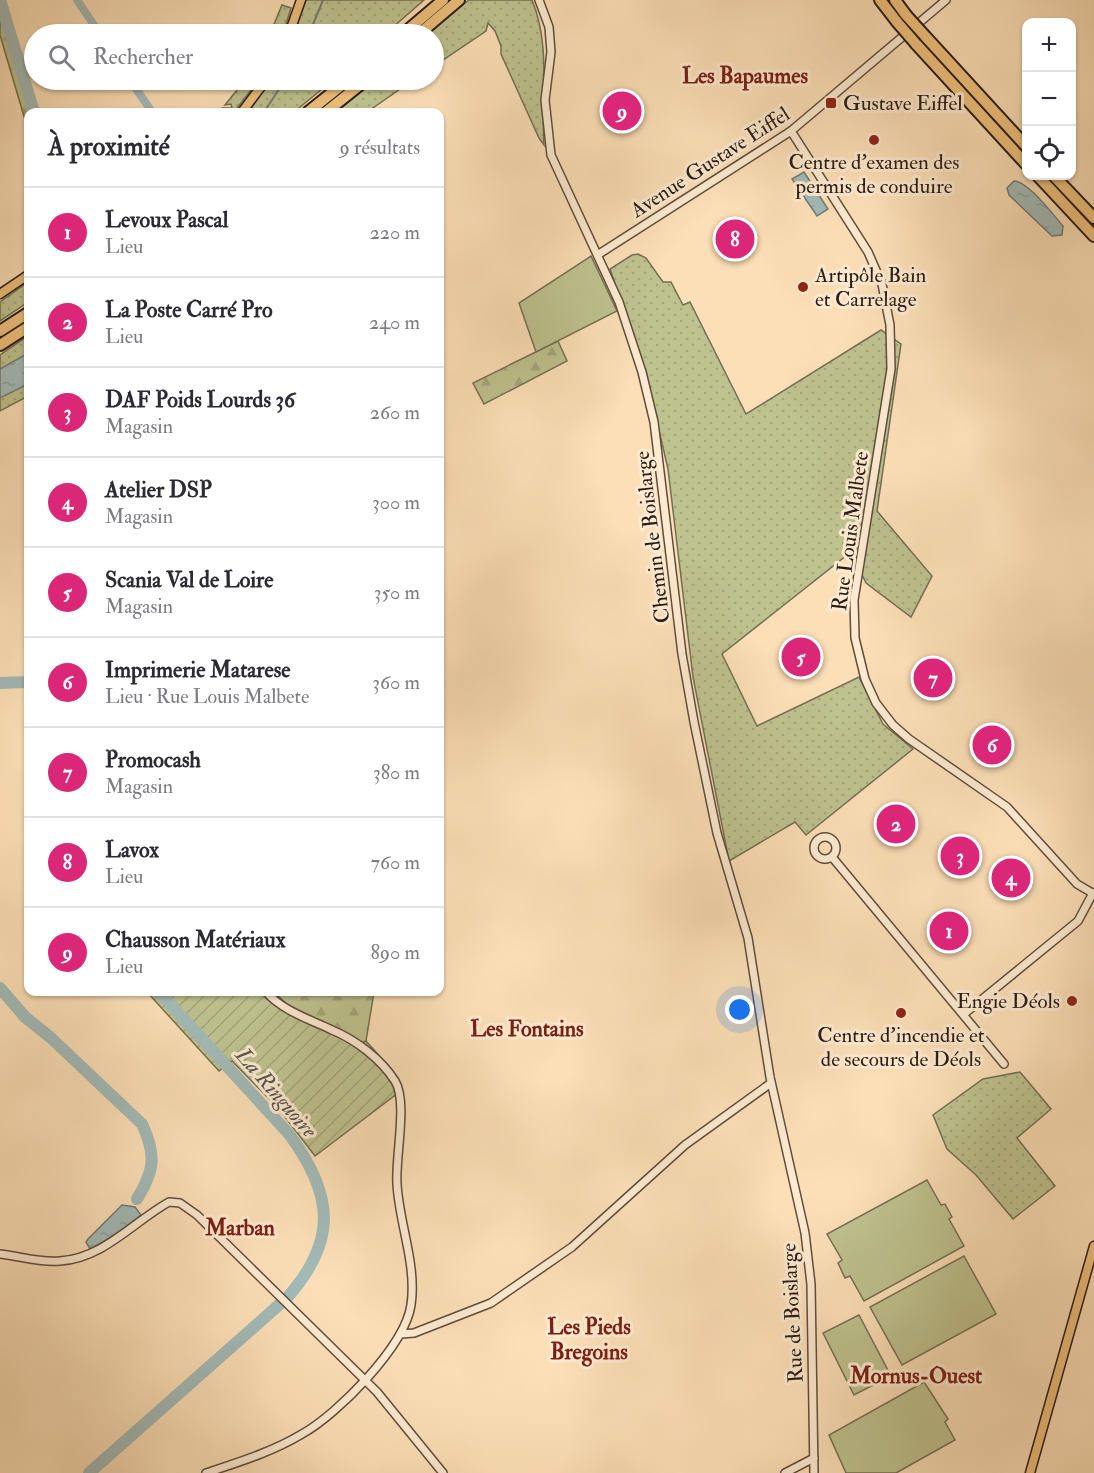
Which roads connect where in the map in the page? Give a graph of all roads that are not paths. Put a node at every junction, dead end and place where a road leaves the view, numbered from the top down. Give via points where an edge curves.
1 (301, 0) edge
2 (443, 0) edge
3 (459, 0) edge
4 (539, 0) edge
5 (880, 0) edge
6 (895, 0) edge
7 (946, 0) edge
8 (902, 18) junction
9 (293, 24) edge
10 (415, 24) edge
11 (431, 24) edge
12 (258, 90) edge
13 (336, 90) edge
14 (354, 90) edge
15 (245, 108) edge
16 (313, 108) edge
17 (331, 108) edge
18 (791, 130) junction
19 (1022, 142) edge
20 (1022, 160) edge
21 (1042, 180) edge
22 (1058, 180) edge
23 (1094, 218) edge
24 (1094, 236) edge
25 (599, 254) junction
26 (24, 277) edge
27 (0, 294) edge
28 (24, 316) edge
29 (24, 330) edge
30 (0, 331) edge
31 (0, 345) edge
32 (832, 857) dead end
33 (1093, 893) edge
34 (271, 996) edge
35 (964, 1014) junction
36 (1004, 1064) dead end
37 (771, 1083) junction
38 (1094, 1246) edge
39 (0, 1254) edge
40 (401, 1334) junction
41 (365, 1380) junction
42 (813, 1458) junction
43 (206, 1473) edge
44 (443, 1473) edge
45 (785, 1473) edge
46 (814, 1473) edge
47 (1030, 1473) edge

1 - 9 main road
2 - 10 highway
3 - 11 highway
4 - 25 street, Chemin de Boislarge via 549,27 546,100 552,155
5 - 8 highway
6 - 8 highway
7 - 18 street, Avenue Gustave Eiffel
8 - 19 highway, bridge via 925,36
8 - 20 highway, bridge via 916,44
12 - 15 main road
13 - 16 highway
14 - 17 highway
18 - 25 street, Avenue Gustave Eiffel
18 - 33 street, Rue Louis Malbete via 868,252 882,284 890,325 891,369 854,600 855,638 865,679 876,703 897,729 1007,807 1077,884
21 - 24 highway
22 - 23 highway
25 - 37 street, Chemin de Boislarge via 629,328 654,422 685,673 717,833 748,938
26 - 27 main road
28 - 30 highway
29 - 31 highway
32 - 35 street
33 - 35 street via 1078,921
34 - 40 street via 299,1015 351,1040 377,1060 396,1083 401,1113 397,1187 411,1276 411,1305
35 - 36 street
37 - 40 street via 685,1145 572,1247 491,1303 414,1333
37 - 42 street, Rue de Boislarge via 810,1273
38 - 47 main road
39 - 41 street via 37,1261 77,1258 111,1243 157,1208 176,1201 196,1215
40 - 41 street
41 - 43 street via 305,1433 262,1454
41 - 44 street
42 - 45 street
42 - 46 street, Rue de Boislarge

